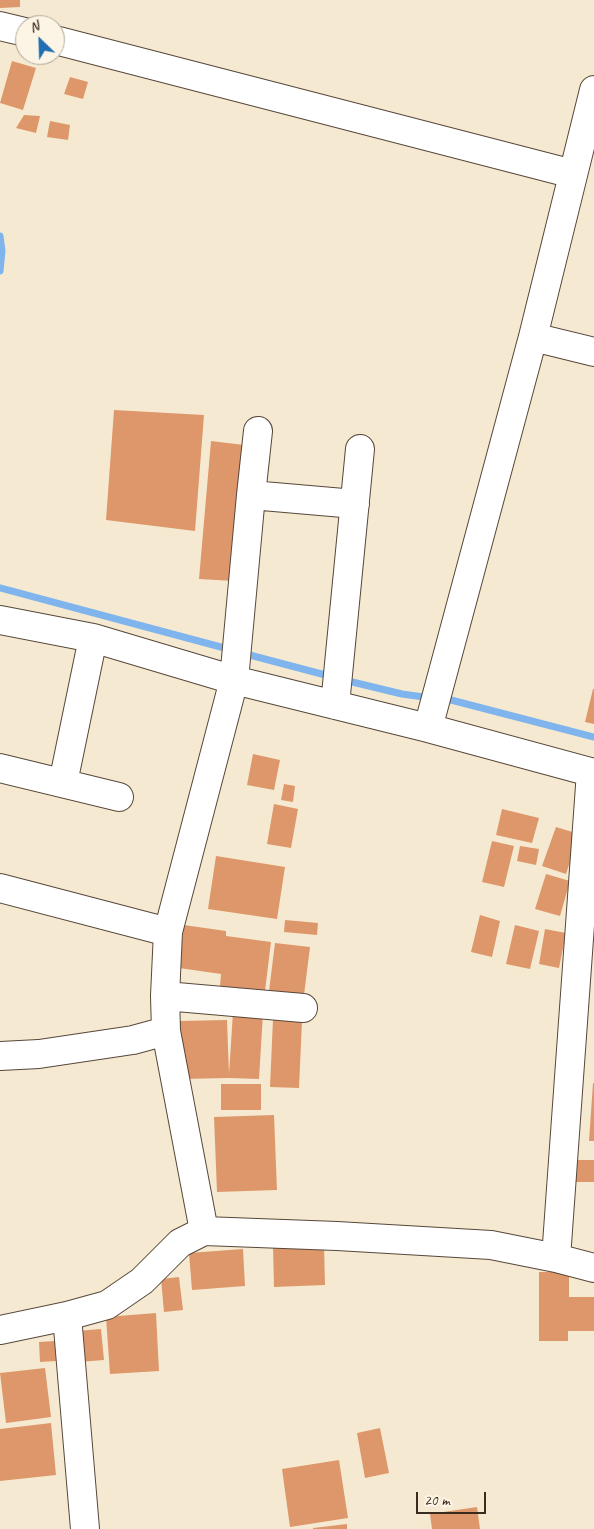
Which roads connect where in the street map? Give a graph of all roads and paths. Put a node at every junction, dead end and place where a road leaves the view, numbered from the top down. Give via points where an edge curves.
1 (0, 26) edge
2 (15, 30) edge
3 (65, 43) edge
4 (594, 90) edge
5 (573, 174) junction
6 (533, 337) junction
7 (594, 352) edge
8 (258, 431) dead end
9 (360, 449) dead end
10 (251, 495) junction
11 (355, 504) junction
12 (0, 620) edge
13 (93, 638) junction
14 (234, 680) junction
15 (335, 705) junction
16 (428, 728) junction
17 (0, 768) edge
18 (592, 773) edge
19 (63, 783) junction
20 (119, 796) dead end
21 (0, 888) edge
22 (168, 932) junction
23 (165, 996) junction
24 (303, 1008) dead end
25 (166, 1031) junction
26 (0, 1056) edge
27 (204, 1231) junction
28 (556, 1258) junction
29 (594, 1268) edge
30 (66, 1316) junction
31 (0, 1330) edge
32 (86, 1529) edge

1 - 2 street
3 - 5 street
4 - 5 street
5 - 6 street
6 - 7 street
6 - 16 street
8 - 10 street
9 - 11 street
10 - 11 street
10 - 14 street
11 - 15 street
12 - 13 street
13 - 14 street
13 - 19 street
14 - 15 street
14 - 22 street
15 - 16 street
16 - 18 street
17 - 19 street
18 - 28 street
19 - 20 street
21 - 22 street
22 - 23 street
23 - 24 street
23 - 25 street
25 - 26 street via 114,1043
25 - 27 street
27 - 28 street via 491,1245
27 - 30 street via 180,1243 142,1281 107,1305
28 - 29 street
30 - 31 street
30 - 32 street

